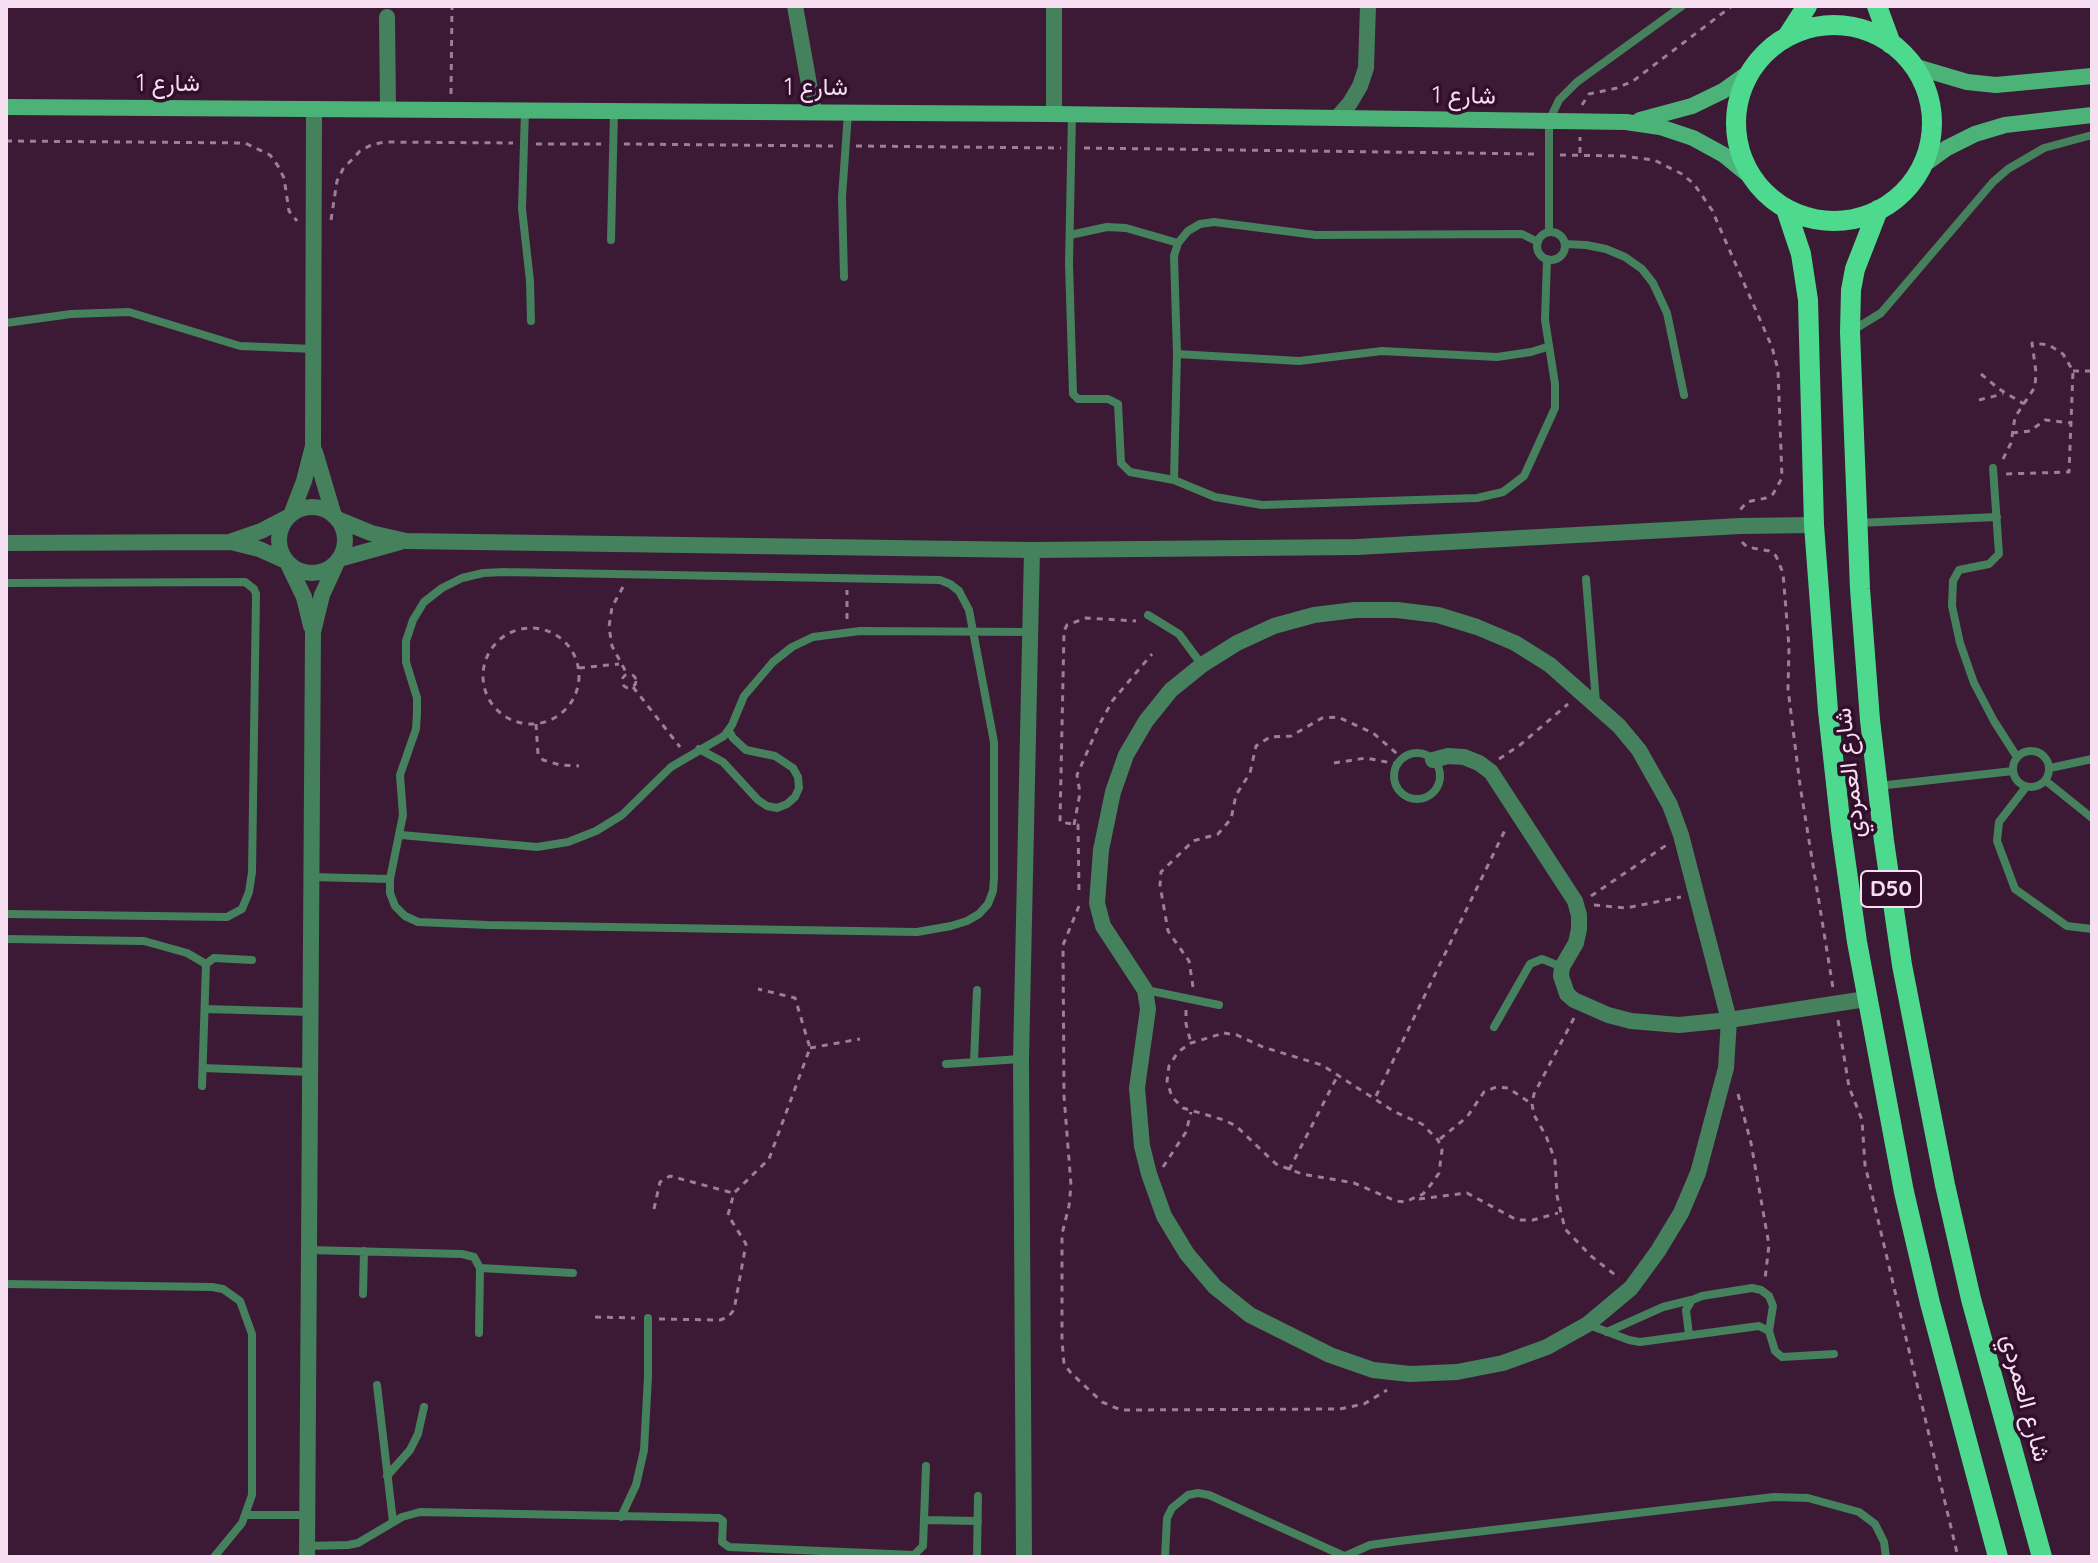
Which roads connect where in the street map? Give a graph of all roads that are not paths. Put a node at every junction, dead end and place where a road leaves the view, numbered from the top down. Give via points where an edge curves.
1 (795, 6) edge
2 (1054, 6) edge
3 (1368, 6) edge
4 (1682, 6) edge
5 (1807, 6) edge
6 (1877, 6) edge
7 (387, 17) dead end
8 (1787, 37) junction
9 (1891, 44) junction
10 (1913, 66) junction
11 (1751, 71) junction
12 (2092, 76) edge
13 (6, 107) edge
14 (314, 109) junction
15 (388, 109) junction
16 (525, 110) junction
17 (614, 111) junction
18 (814, 112) junction
19 (848, 112) junction
20 (1054, 114) junction
21 (1072, 114) junction
22 (2092, 115) edge
23 (1337, 118) junction
24 (1549, 121) junction
25 (1626, 122) junction
26 (2092, 135) edge
27 (1922, 166) junction
28 (1751, 177) junction
29 (1786, 209) junction
30 (1878, 210) junction
31 (1549, 232) junction
32 (1070, 235) junction
33 (611, 240) dead end
34 (1538, 242) junction
35 (1178, 243) junction
36 (1565, 244) junction
37 (1547, 259) junction
38 (844, 277) dead end
39 (531, 321) dead end
40 (6, 323) edge
41 (1850, 332) junction
42 (1547, 347) junction
43 (314, 349) junction
44 (1177, 354) junction
45 (1684, 395) dead end
46 (313, 446) junction
47 (1994, 472) road end
48 (1174, 480) junction
49 (290, 516) junction
50 (1997, 517) junction
51 (336, 518) junction
52 (1856, 523) junction
53 (1814, 525) junction
54 (406, 541) junction
55 (231, 542) junction
56 (6, 543) edge
57 (1032, 550) junction
58 (338, 560) junction
59 (287, 562) junction
60 (1586, 579) dead end
61 (6, 583) edge
62 (1148, 615) dead end
63 (313, 632) junction
64 (974, 632) junction
65 (1030, 632) junction
66 (1202, 665) junction
67 (1596, 703) junction
68 (729, 731) junction
69 (699, 749) junction
70 (2017, 757) junction
71 (2092, 759) edge
72 (1433, 760) junction
73 (2050, 768) junction
74 (2013, 771) junction
75 (2046, 781) junction
76 (1877, 786) junction
77 (2026, 787) junction
78 (2092, 818) edge
79 (401, 835) junction
80 (311, 877) junction
81 (390, 879) junction
82 (6, 914) edge
83 (2092, 929) edge
84 (6, 939) edge
85 (252, 960) dead end
86 (206, 964) junction
87 (1562, 967) junction
88 (977, 990) dead end
89 (1145, 990) junction
90 (1866, 999) junction
91 (1219, 1005) dead end
92 (205, 1009) junction
93 (311, 1012) junction
94 (1729, 1020) junction
95 (1494, 1027) dead end
96 (1021, 1059) junction
97 (974, 1061) junction
98 (946, 1064) dead end
99 (203, 1068) junction
100 (310, 1072) junction
101 (202, 1086) dead end
102 (309, 1250) junction
103 (364, 1251) junction
104 (480, 1268) junction
105 (573, 1273) dead end
106 (6, 1284) edge
107 (363, 1294) dead end
108 (1692, 1300) junction
109 (648, 1318) road end
110 (1588, 1324) junction
111 (1769, 1331) junction
112 (1607, 1332) junction
113 (479, 1333) dead end
114 (1689, 1335) junction
115 (1834, 1354) dead end
116 (377, 1385) dead end
117 (424, 1407) dead end
118 (926, 1466) dead end
119 (387, 1476) junction
120 (978, 1496) dead end
121 (247, 1515) junction
122 (308, 1515) junction
123 (621, 1517) junction
124 (924, 1520) junction
125 (978, 1521) junction
126 (393, 1522) junction
127 (307, 1551) edge
128 (1343, 1556) edge
129 (214, 1557) edge
130 (977, 1557) edge
131 (1024, 1557) edge
132 (1165, 1557) edge
133 (1886, 1557) edge
134 (1998, 1557) edge
135 (2042, 1557) edge

1 - 18 street
2 - 20 street
3 - 23 street via 1366,68 1355,95
4 - 24 lane via 1577,82 1559,100
5 - 8 main road
6 - 9 main road
7 - 15 street
8 - 9 main road via 1807,29 1851,27
8 - 11 main road
9 - 10 main road
10 - 12 street via 1996,85
10 - 27 main road via 1924,84 1931,115
11 - 25 street, شارع 1 via 1692,106
11 - 28 main road via 1735,124
13 - 14 street, شارع 1
14 - 15 street, شارع 1
14 - 43 street
15 - 16 street, شارع 1
16 - 17 street, شارع 1
16 - 39 lane via 522,209
17 - 18 street, شارع 1
17 - 33 lane
18 - 19 street, شارع 1
19 - 20 street, شارع 1
19 - 38 lane
20 - 21 street, شارع 1
21 - 23 street, شارع 1
21 - 32 lane
22 - 27 street via 2005,125 1975,134
23 - 24 street, شارع 1
24 - 25 street, شارع 1
24 - 31 lane
25 - 28 street, شارع 1 via 1693,138
26 - 41 lane via 2044,148 2008,169 1881,313
27 - 30 main road via 1896,199
28 - 29 main road
29 - 30 main road via 1832,221
29 - 53 main road, شارع العمردي / D50 via 1801,254 1808,300
30 - 41 main road, شارع العمردي / D50 via 1855,269
31 - 34 lane
31 - 36 lane via 1560,235
32 - 35 lane via 1126,228
32 - 48 lane via 1073,394 1118,404 1124,469
34 - 35 lane via 1513,233 1316,235 1214,222 1188,231
34 - 37 lane
35 - 44 lane
36 - 37 lane via 1562,255
36 - 45 lane via 1606,249 1642,269 1667,313
37 - 42 lane
40 - 43 lane via 129,312 240,346
41 - 52 main road, شارع العمردي / D50
42 - 44 lane via 1497,357 1382,351 1299,361
42 - 48 lane via 1555,408 1524,476 1503,492 1477,498 1262,505 1215,497
43 - 46 street
44 - 48 lane
46 - 49 street
46 - 51 street
47 - 50 lane
49 - 51 street via 318,508
49 - 55 street
49 - 59 street via 279,539
50 - 52 lane
50 - 70 lane via 1999,554 1989,564 1959,570 1952,606 1974,683
51 - 54 street
51 - 58 street via 344,534
52 - 76 main road, شارع العمردي / D50
53 - 57 street via 1357,547
53 - 90 main road, شارع العمردي / D50 via 1828,711
54 - 57 street
54 - 58 street
55 - 56 street
55 - 59 street
57 - 65 street
58 - 59 street via 314,573
58 - 63 street
59 - 63 street
60 - 67 lane
61 - 82 lane via 245,582 256,594 252,872 242,909 227,917
62 - 66 lane via 1179,634
63 - 80 street
64 - 65 lane
64 - 68 lane via 847,631 813,637 773,662 744,696
64 - 79 lane via 966,600 940,580 483,573 462,578 424,602 406,641 417,713 400,775
64 - 81 lane via 996,754 994,862 988,904 967,921 917,932 418,922 395,906
65 - 96 street
66 - 67 street via 1274,626 1342,611 1397,610 1438,615 1502,638 1550,665
66 - 89 street via 1171,690 1146,721 1126,755 1105,821 1097,903 1103,926
67 - 94 street via 1647,764 1670,805
68 - 69 lane
68 - 69 lane via 746,750 775,756 793,768 799,788 795,797 777,808 767,806 723,762
69 - 79 lane via 657,779 622,815 568,842 507,847
70 - 73 lane via 2037,752
70 - 74 lane
71 - 73 lane
72 - 72 lane via 1438,785 1429,795 1409,797 1399,789 1394,777 1400,761 1421,753
72 - 87 street via 1464,757 1486,768 1578,902 1576,943
73 - 75 lane
74 - 76 lane
74 - 77 lane
75 - 77 lane
75 - 78 lane
76 - 135 main road, شارع العمردي / D50 via 1902,965 1945,1185
77 - 83 lane via 1999,822 1997,841 2015,889 2067,926
79 - 81 lane
80 - 81 lane
80 - 93 street
84 - 86 lane via 144,941
85 - 86 lane via 214,958
86 - 92 lane
87 - 94 street via 1567,994 1608,1015 1655,1024
87 - 95 lane via 1542,959 1530,964
88 - 97 lane
89 - 91 lane
89 - 110 street via 1148,1009 1137,1088 1142,1146 1152,1183 1187,1254 1215,1287 1250,1315 1330,1355 1373,1370 1410,1374 1503,1363
90 - 94 street
90 - 134 main road, شارع العمردي / D50 via 1930,1303
92 - 93 lane
92 - 99 lane
93 - 100 street
94 - 110 street via 1726,1068 1698,1173 1681,1213 1631,1288
96 - 97 lane
96 - 131 street
97 - 98 lane
99 - 100 lane
99 - 101 lane
100 - 102 street
102 - 103 lane
102 - 122 street
103 - 104 lane via 468,1254
103 - 107 lane
104 - 105 lane
104 - 113 lane
106 - 121 lane via 212,1287 233,1293 252,1334 252,1495
108 - 111 lane via 1761,1290 1773,1306
108 - 112 lane
108 - 114 lane via 1686,1310
109 - 123 lane via 644,1450
110 - 112 lane
111 - 114 lane via 1759,1326
111 - 115 lane via 1782,1357
112 - 114 lane via 1640,1342
116 - 119 lane
117 - 119 lane via 410,1450
118 - 124 lane
119 - 126 lane
120 - 125 lane
121 - 122 lane
121 - 129 lane
122 - 127 street
123 - 124 lane via 719,1518 722,1542 729,1547 909,1555 923,1546
123 - 126 lane via 420,1512
124 - 125 lane
125 - 130 lane
126 - 127 lane via 358,1543
128 - 132 lane via 1198,1493 1172,1508
128 - 133 lane via 1399,1541 1774,1497 1808,1498 1859,1512 1875,1524

